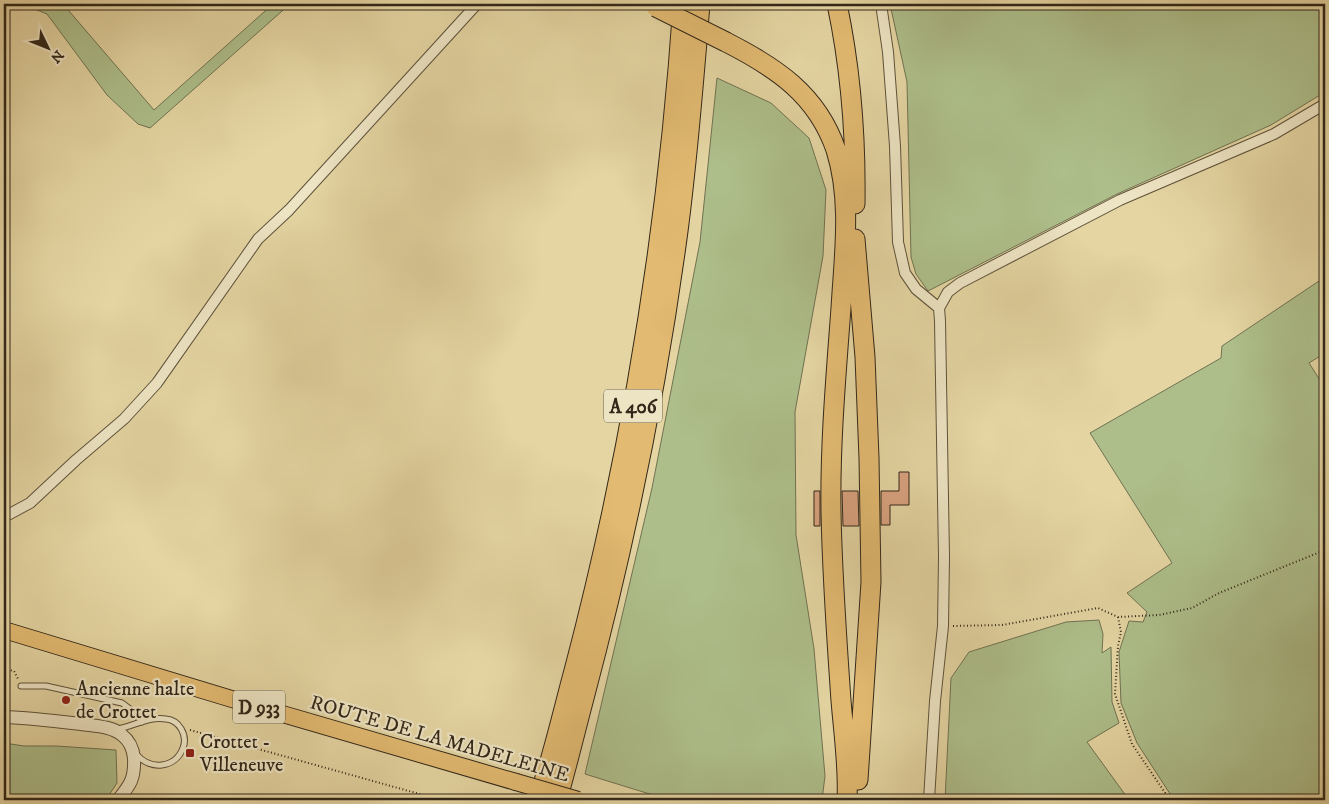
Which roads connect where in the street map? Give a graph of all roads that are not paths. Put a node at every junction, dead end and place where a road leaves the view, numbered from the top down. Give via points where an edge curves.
1 (477, 4) edge
2 (683, 4) edge
3 (700, 4) edge
4 (837, 4) edge
5 (881, 4) edge
6 (654, 5) edge
7 (1325, 104) edge
8 (939, 308) junction
9 (4, 517) edge
10 (4, 630) edge
11 (21, 686) road end
12 (4, 717) edge
13 (142, 722) junction
14 (112, 729) junction
15 (133, 750) junction
16 (118, 800) edge
17 (538, 800) edge
18 (557, 800) edge
19 (578, 800) edge
20 (847, 800) edge
21 (858, 800) edge
22 (929, 800) edge

1 - 9 street via 289,210 258,239 157,384 124,419 30,503
2 - 17 highway, A 406 via 663,209 636,391 586,626
3 - 18 highway, A 406 via 679,222 650,406 626,532
4 - 21 highway via 853,111 855,245 865,357 869,458 871,582
5 - 8 street via 895,146 898,242 905,273 916,289
6 - 20 highway, bridge via 757,58 777,72 816,110 835,150 843,186 845,236 831,448 831,512
7 - 8 street via 1274,134 1120,200 960,283 948,292
8 - 22 street via 943,626
10 - 19 main road, ROUTE DE LA MADELEINE / D 933, bridge
11 - 13 lane via 46,686 122,703
12 - 14 street
13 - 14 lane
13 - 15 lane via 154,718 172,720 181,727 184,747 168,764 155,766 142,760
14 - 15 street via 128,741
15 - 16 street via 135,770 132,781

